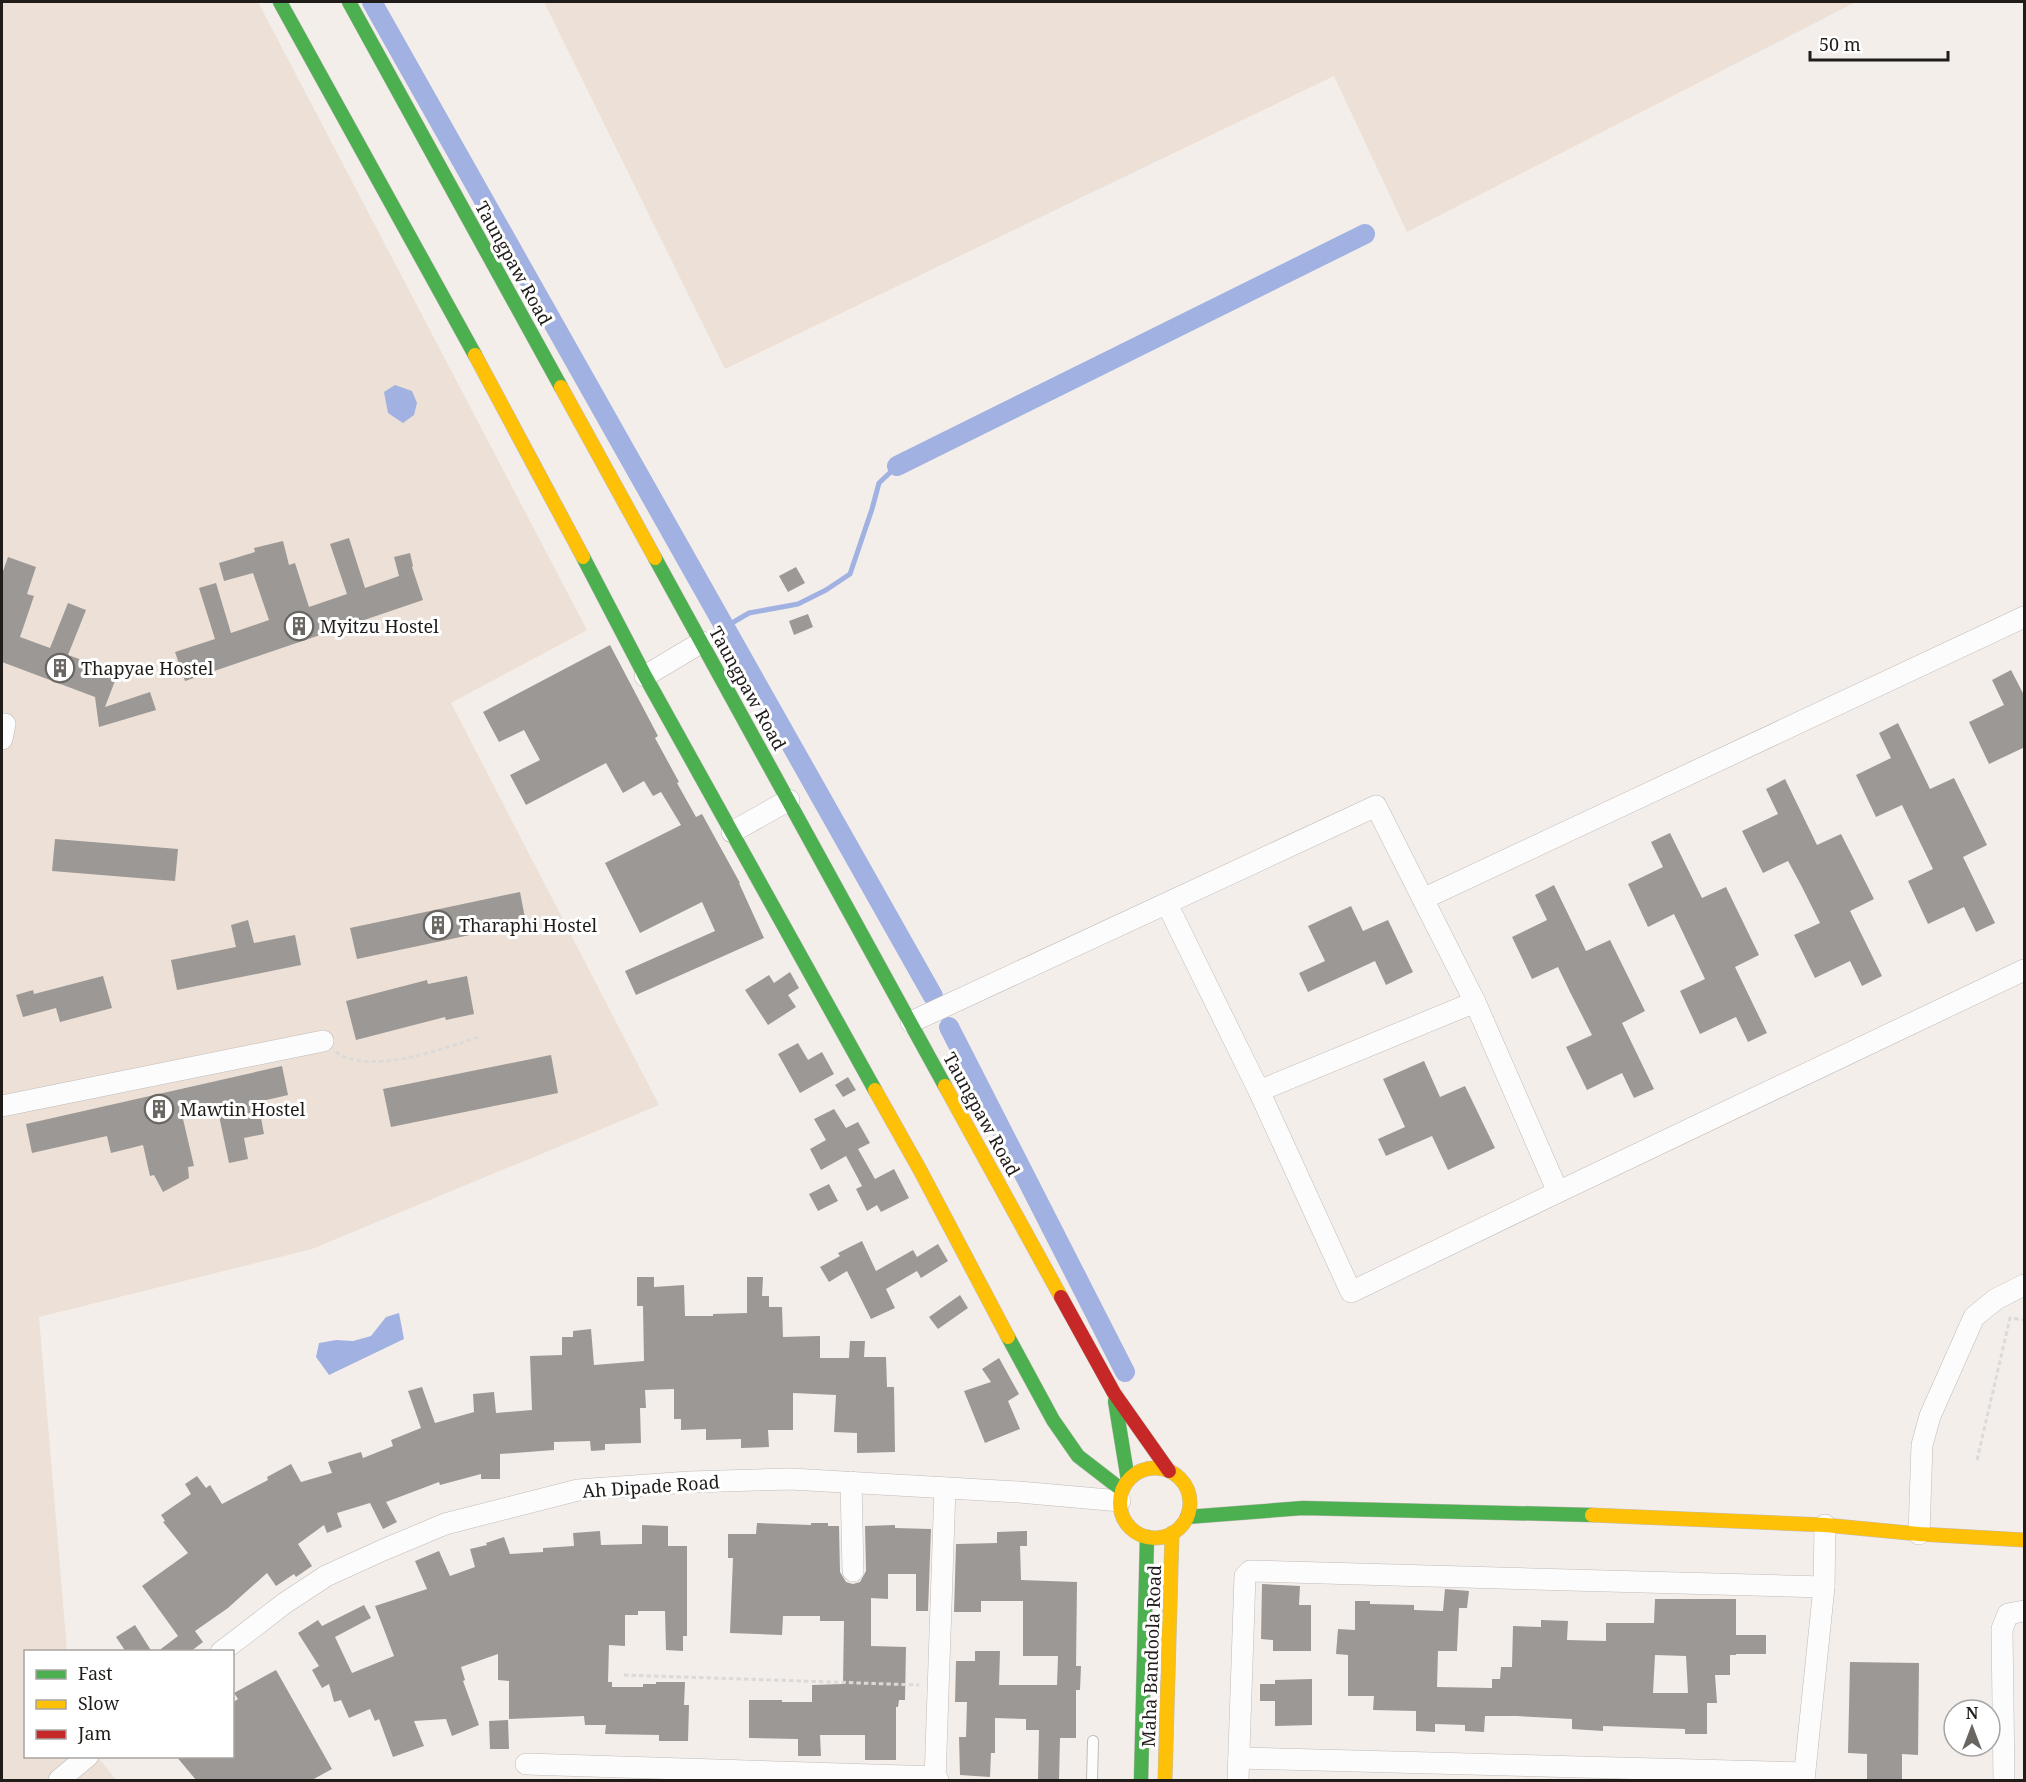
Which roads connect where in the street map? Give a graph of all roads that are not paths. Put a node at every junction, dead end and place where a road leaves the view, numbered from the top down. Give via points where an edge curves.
1 (280, 2) edge
2 (349, 2) edge
3 (2025, 616) edge
4 (702, 642) junction
5 (645, 676) junction
6 (789, 800) junction
7 (732, 832) junction
8 (1423, 899) junction
9 (1167, 904) junction
10 (2025, 970) edge
11 (1475, 1002) junction
12 (911, 1022) junction
13 (323, 1041) road end
14 (1259, 1091) junction
15 (2, 1106) edge
16 (1558, 1192) junction
17 (2025, 1285) edge
18 (1114, 1393) junction
19 (1169, 1471) junction
20 (851, 1482) junction
21 (945, 1488) junction
22 (1124, 1490) junction
23 (1256, 1499) dead end
24 (1303, 1508) junction
25 (1187, 1517) junction
26 (1825, 1525) junction
27 (1172, 1533) junction
28 (1919, 1534) junction
29 (1147, 1537) junction
30 (2025, 1540) edge
31 (853, 1571) dead end
32 (1824, 1587) junction
33 (2025, 1611) edge
34 (224, 1650) edge
35 (1094, 1741) dead end
36 (86, 1758) edge
37 (1239, 1758) junction
38 (526, 1764) dead end
39 (1804, 1777) edge
40 (936, 1779) edge
41 (59, 1780) edge
42 (1092, 1780) edge
43 (1141, 1780) edge
44 (1165, 1780) edge
45 (1238, 1780) edge
46 (2004, 1780) edge

1 - 5 main road via 515,427
2 - 4 main road, Taungpaw Road
3 - 8 street
4 - 5 street
4 - 6 main road, Taungpaw Road
5 - 7 main road
6 - 7 street
6 - 12 main road, Taungpaw Road
7 - 22 main road via 920,1170 1053,1420 1078,1456
8 - 9 street via 1376,806
8 - 11 street
9 - 12 street
9 - 14 street
10 - 16 street
11 - 14 street
11 - 16 street
12 - 18 main road, Taungpaw Road
13 - 15 street
14 - 16 street via 1351,1292
17 - 28 street via 1996,1299 1974,1317 1930,1416 1922,1445
18 - 19 main road, Taungpaw Road
18 - 22 main road, Taungpaw Road
19 - 22 main road via 1158,1468 1137,1473
19 - 25 main road via 1191,1487
20 - 21 street, Ah Dipade Road
20 - 31 street
20 - 34 street, Ah Dipade Road via 678,1482 578,1490 445,1524 326,1576
21 - 22 street, Ah Dipade Road via 1019,1492
21 - 40 street
22 - 29 main road via 1124,1520
23 - 24 main road
24 - 25 main road
24 - 26 main road via 1530,1512
25 - 27 main road
26 - 28 main road
26 - 32 street
27 - 29 main road
27 - 44 main road, Maha Bandoola Road
28 - 30 main road
29 - 43 main road, Maha Bandoola Road
32 - 37 street via 1250,1571 1245,1575
32 - 39 street
33 - 46 street via 2008,1614 2002,1629
35 - 42 lane
36 - 41 street
37 - 39 street
37 - 45 street
38 - 40 street

